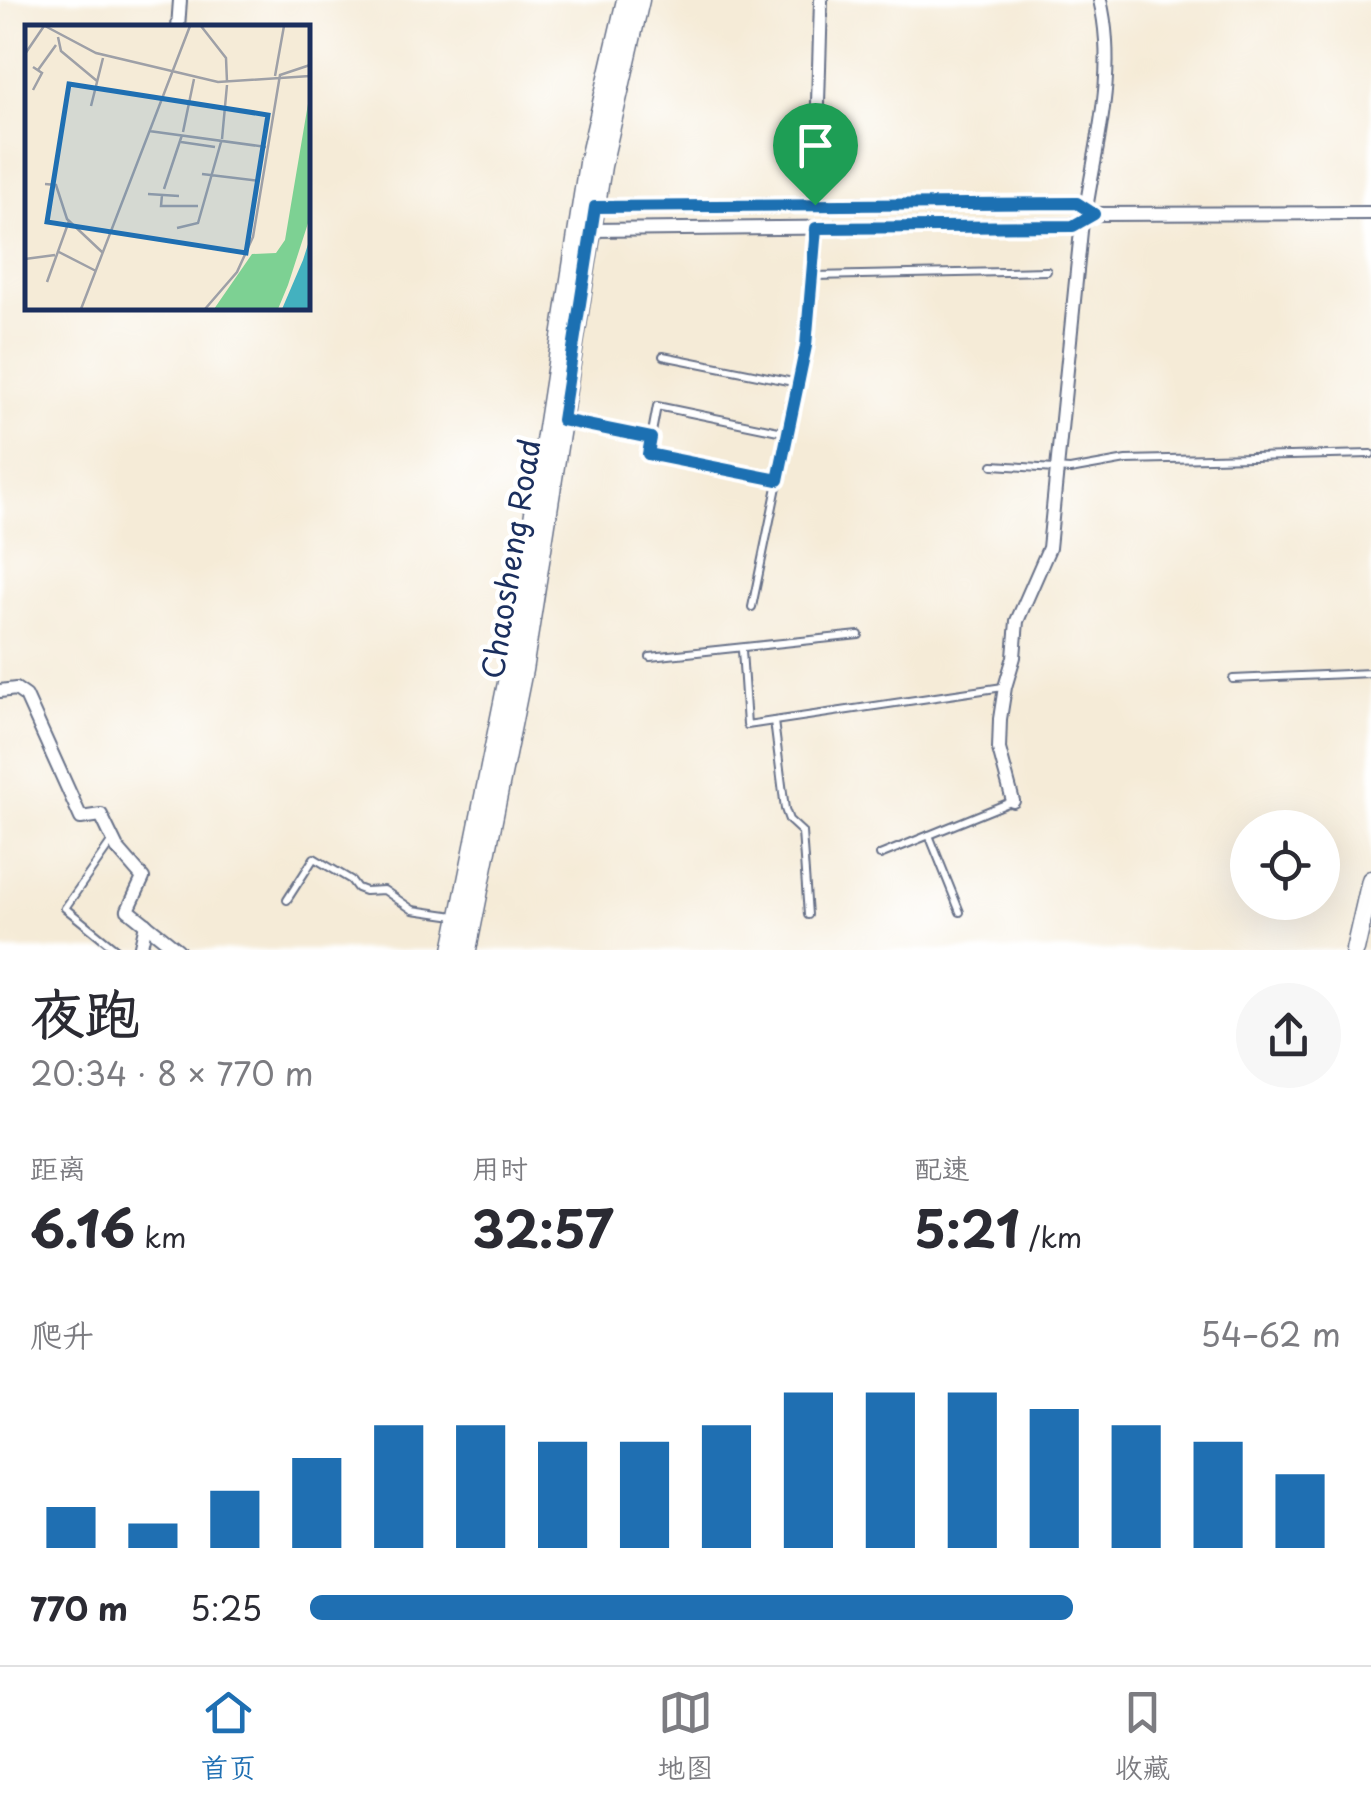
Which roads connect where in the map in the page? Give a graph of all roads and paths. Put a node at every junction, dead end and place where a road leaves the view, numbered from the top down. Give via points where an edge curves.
1 (180, 0) edge
2 (626, 0) edge
3 (640, 0) edge
4 (822, 0) edge
5 (1100, 0) edge
6 (178, 25) edge
7 (815, 205) junction
8 (595, 207) junction
9 (1371, 213) edge
10 (1087, 215) junction
11 (816, 228) junction
12 (590, 230) junction
13 (1047, 271) dead end
14 (813, 276) junction
15 (663, 356) dead end
16 (798, 383) junction
17 (562, 420) junction
18 (788, 433) junction
19 (651, 438) junction
20 (1371, 454) edge
21 (993, 464) dead end
22 (1056, 469) junction
23 (778, 480) junction
24 (752, 607) dead end
25 (858, 636) dead end
26 (742, 650) junction
27 (650, 657) dead end
28 (1371, 673) edge
29 (1233, 678) dead end
30 (1005, 687) junction
31 (0, 690) edge
32 (774, 721) junction
33 (1013, 801) joint
34 (929, 835) junction
35 (113, 840) junction
36 (880, 855) dead end
37 (1371, 880) edge
38 (287, 900) dead end
39 (960, 912) dead end
40 (459, 916) junction
41 (808, 916) dead end
42 (146, 924) junction
43 (117, 950) edge
44 (140, 950) edge
45 (178, 950) edge
46 (453, 950) edge
47 (466, 950) edge
48 (1355, 950) edge

1 - 6 street
2 - 40 main road, Chaosheng Road via 588,163 510,668
3 - 8 main road, Chaosheng Road
4 - 7 street
5 - 10 street via 1108,81
7 - 8 street
7 - 10 street via 1077,203
8 - 12 main road, Chaosheng Road
9 - 10 street
10 - 11 street via 1073,226
10 - 22 street
11 - 12 street
11 - 14 lane
12 - 17 main road, Chaosheng Road
13 - 14 lane
14 - 16 lane
15 - 16 lane
16 - 18 lane
17 - 19 lane
17 - 47 main road, Chaosheng Road via 523,670
18 - 19 lane via 658,406
18 - 23 lane
19 - 23 lane via 648,454
20 - 22 lane via 1126,460
21 - 22 lane
22 - 30 street via 1049,548 1017,621
23 - 24 lane
25 - 26 lane
26 - 27 lane
26 - 32 lane via 747,725
28 - 29 lane
30 - 32 lane
30 - 33 street via 999,749
31 - 35 street via 26,696 82,818 101,815
32 - 41 lane via 785,809 802,832
33 - 34 lane
34 - 36 lane
34 - 39 lane
35 - 42 street via 143,878 128,910
35 - 43 lane via 65,908
37 - 48 main road
38 - 40 lane via 314,858 365,891 384,890 413,910
40 - 46 main road, Chaosheng Road
42 - 44 street
42 - 45 street

